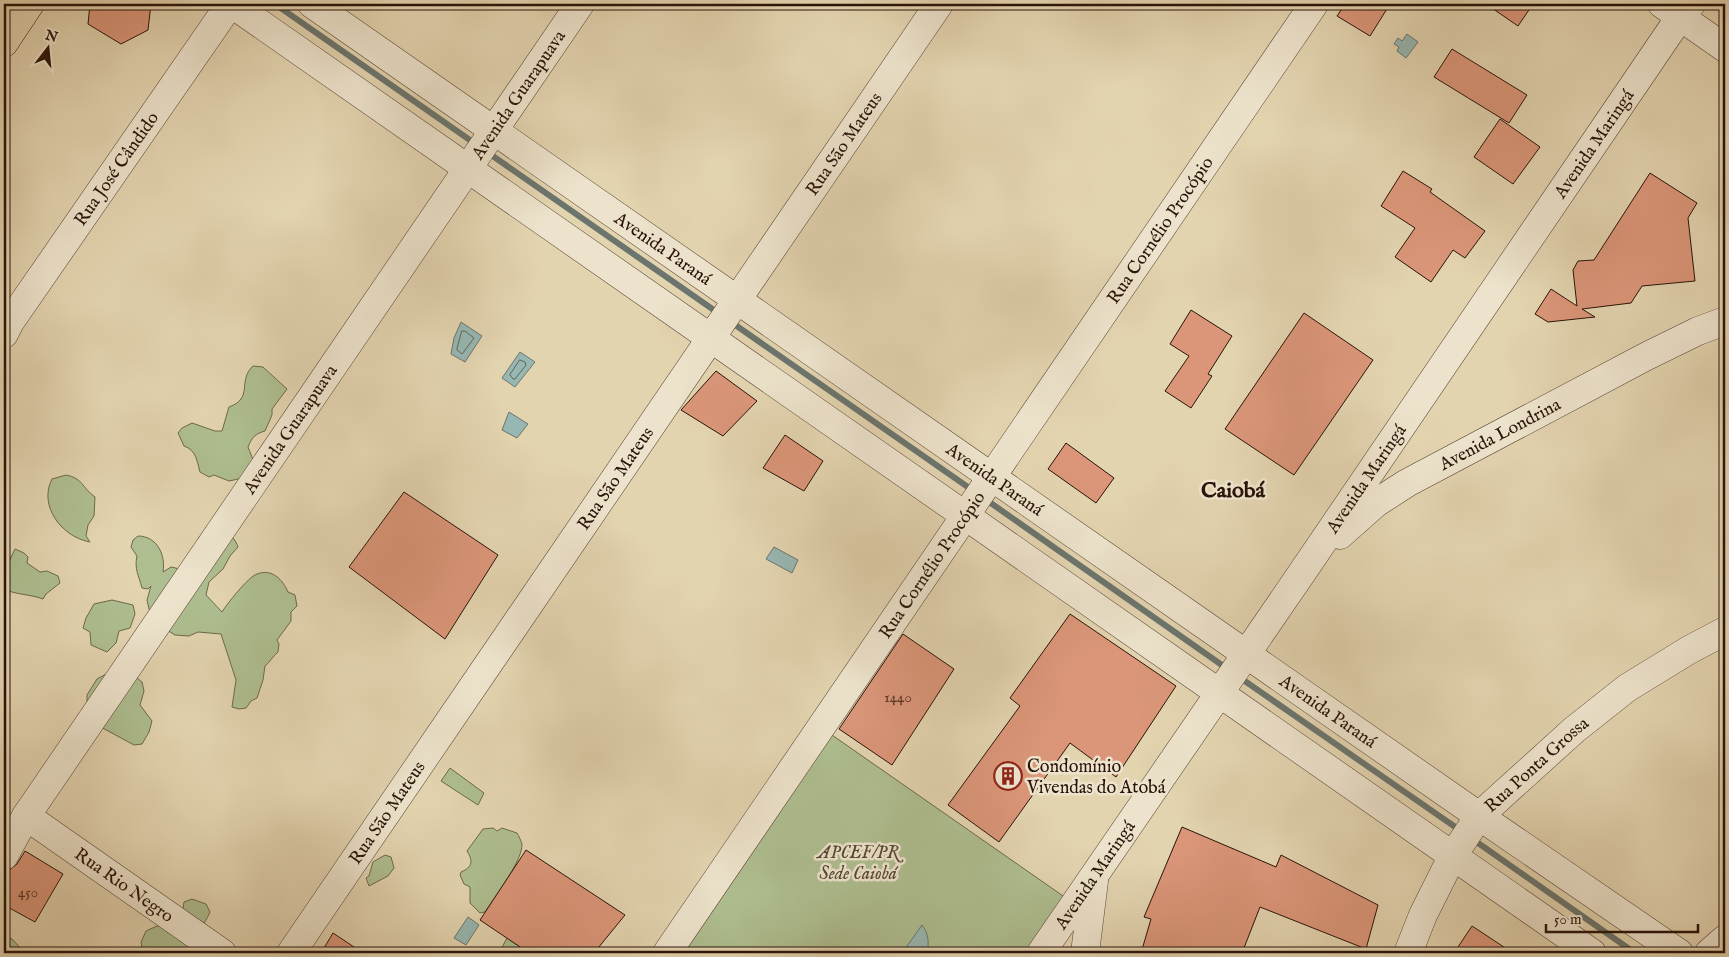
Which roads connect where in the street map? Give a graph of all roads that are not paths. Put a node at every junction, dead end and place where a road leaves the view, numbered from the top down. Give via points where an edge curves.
1 (30, 4) edge
2 (231, 4) edge
3 (312, 4) edge
4 (580, 4) edge
5 (939, 4) edge
6 (1314, 4) edge
7 (1678, 8) edge
8 (4, 43) edge
9 (1725, 48) edge
10 (491, 133) junction
11 (470, 165) junction
12 (724, 318) junction
13 (1725, 320) edge
14 (4, 334) edge
15 (1386, 450) junction
16 (989, 481) junction
17 (1407, 483) junction
18 (968, 512) junction
19 (1297, 580) junction
20 (1725, 631) edge
21 (1246, 653) junction
22 (1219, 694) junction
23 (26, 816) junction
24 (1478, 818) junction
25 (4, 856) edge
26 (1453, 856) junction
27 (1094, 877) junction
28 (1725, 939) edge
29 (222, 953) edge
30 (291, 953) edge
31 (668, 953) edge
32 (1041, 953) edge
33 (1085, 953) edge
34 (1408, 953) edge
35 (1592, 953) edge
36 (1679, 953) edge
37 (1709, 953) edge

1 - 8 main road
2 - 11 street, Avenida Paraná
2 - 14 street, Rua José Cândido
3 - 10 street, Avenida Paraná
4 - 10 street, Avenida Guarapuava
5 - 12 street, Rua São Mateus
6 - 16 street, Rua Cornélio Procópio
7 - 9 street
7 - 15 street, Avenida Maringá
10 - 11 street, Avenida Guarapuava
10 - 12 street, Avenida Paraná
11 - 12 street, Avenida Paraná
11 - 23 street, Avenida Guarapuava
12 - 16 street, Avenida Paraná
12 - 18 street, Avenida Paraná
12 - 30 street, Rua São Mateus
13 - 17 street, Avenida Londrina via 1647,356
15 - 17 street via 1388,471
15 - 19 street, Avenida Maringá
16 - 18 street, Rua Cornélio Procópio
16 - 21 street, Avenida Paraná
17 - 19 street, Avenida Londrina via 1376,503
18 - 22 street, Avenida Paraná
18 - 31 street, Rua Cornélio Procópio
19 - 21 street, Avenida Maringá
20 - 24 street, Rua Ponta Grossa via 1627,688 1574,730
21 - 22 street, Avenida Maringá
21 - 24 street, Avenida Paraná
22 - 26 street, Avenida Paraná
22 - 27 street, Avenida Maringá
23 - 25 street, Avenida Guarapuava
23 - 29 street, Rua Rio Negro
24 - 26 street, Rua Ponta Grossa
24 - 36 street, Avenida Paraná
26 - 34 street, Rua Ponta Grossa
26 - 35 street, Avenida Paraná
27 - 32 street, Avenida Maringá
27 - 33 street
28 - 37 street

